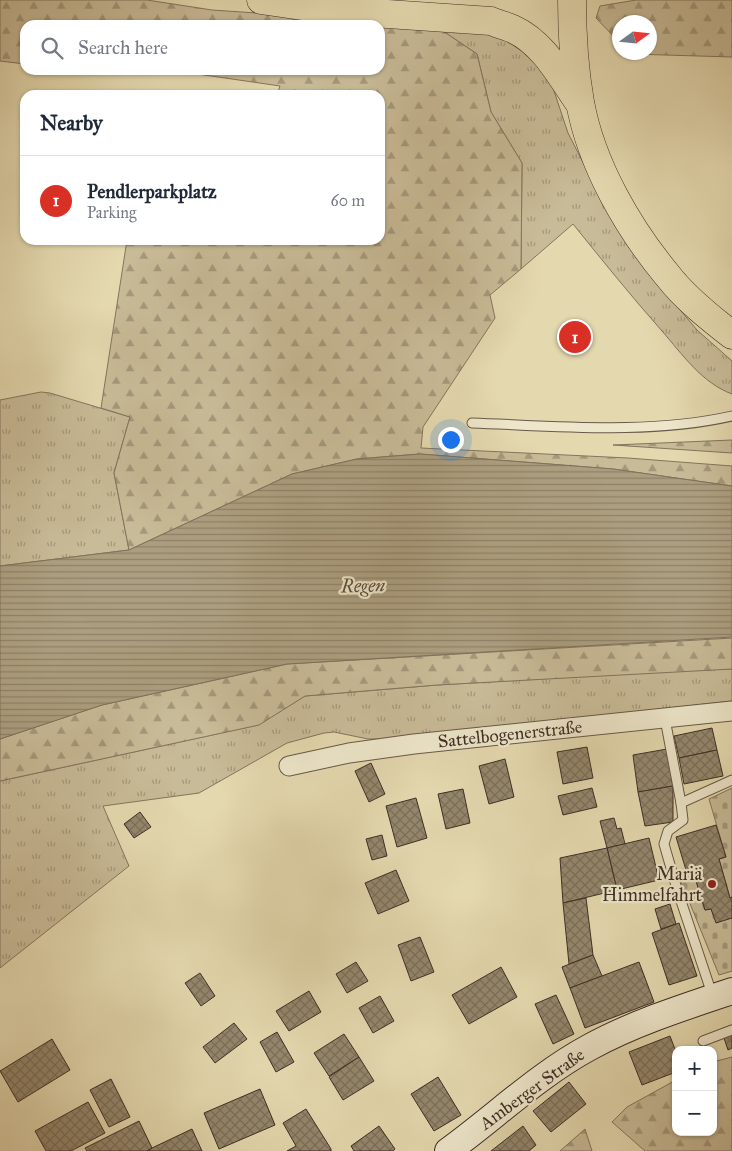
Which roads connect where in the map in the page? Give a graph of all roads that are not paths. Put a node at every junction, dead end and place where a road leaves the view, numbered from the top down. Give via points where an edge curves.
1 (261, 0) edge
2 (572, 0) edge
3 (580, 104) junction
4 (732, 335) edge
5 (732, 416) edge
6 (472, 423) dead end
7 (732, 711) edge
8 (665, 719) junction
9 (289, 766) dead end
10 (732, 780) edge
11 (681, 803) junction
12 (722, 994) edge
13 (732, 1030) edge
14 (703, 1040) dead end
15 (448, 1151) edge

1 - 3 highway via 329,10 491,21 514,29 534,42
2 - 3 highway
3 - 4 highway via 610,190 642,242 669,278
5 - 6 lane via 661,426 613,428
7 - 8 street, Sattelbogenerstraße
8 - 9 street, Sattelbogenerstraße via 414,744
8 - 11 lane
10 - 11 lane
11 - 12 lane via 683,820 668,831 664,844 676,889
12 - 15 main road, Amberger Straße via 630,1028 590,1047 528,1089
13 - 14 lane

